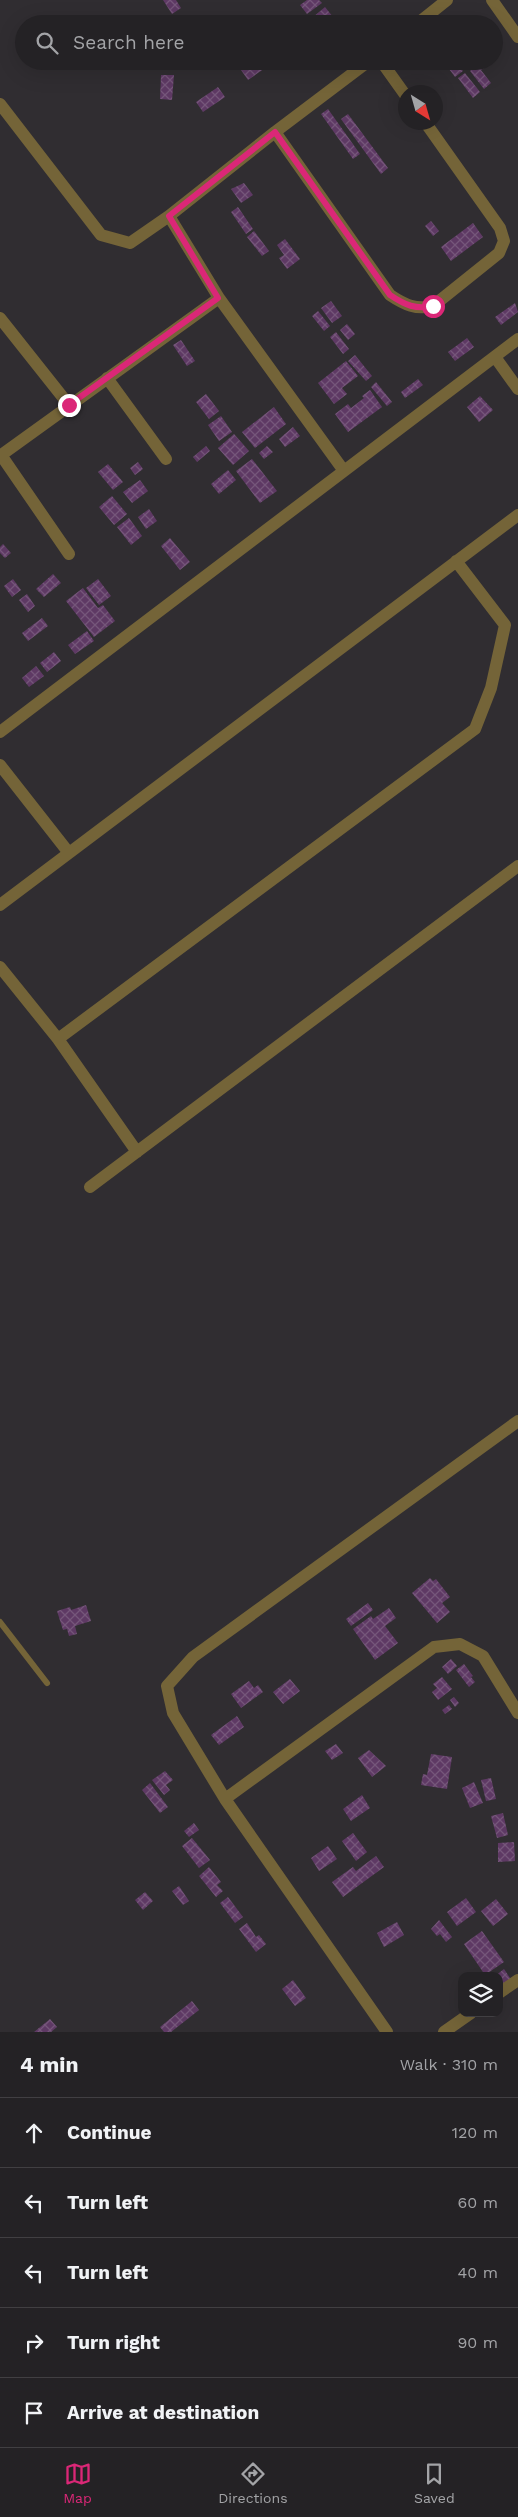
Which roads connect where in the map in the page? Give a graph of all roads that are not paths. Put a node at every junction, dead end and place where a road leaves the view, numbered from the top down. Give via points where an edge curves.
1 (447, 0) edge
2 (492, 0) edge
3 (428, 15) edge
4 (503, 15) edge
5 (503, 16) edge
6 (518, 37) edge
7 (357, 70) edge
8 (387, 70) edge
9 (398, 85) edge
10 (0, 104) edge
11 (431, 130) edge
12 (275, 132) junction
13 (169, 216) junction
14 (218, 298) junction
15 (0, 318) edge
16 (518, 339) edge
17 (495, 357) junction
18 (107, 378) junction
19 (518, 389) edge
20 (69, 405) junction
21 (0, 455) edge
22 (166, 458) dead end
23 (344, 471) junction
24 (518, 515) edge
25 (69, 554) dead end
26 (456, 562) junction
27 (0, 732) edge
28 (0, 765) edge
29 (69, 853) junction
30 (518, 866) edge
31 (0, 905) edge
32 (0, 967) edge
33 (58, 1038) junction
34 (137, 1152) junction
35 (90, 1187) dead end
36 (518, 1421) edge
37 (0, 1622) edge
38 (47, 1683) dead end
39 (518, 1713) edge
40 (225, 1799) junction
41 (518, 1980) edge
42 (503, 1990) edge
43 (465, 2017) edge
44 (387, 2032) edge
45 (444, 2032) edge

1 - 3 street
2 - 4 street
5 - 6 street
7 - 12 street
8 - 9 street
10 - 13 street via 101,235 130,243
11 - 12 street via 500,228 504,241 499,253 433,306 421,308 404,304 390,295
12 - 13 street
13 - 14 street
14 - 18 street
14 - 23 street
15 - 20 street
16 - 17 street
17 - 19 street
17 - 23 street
18 - 20 street
18 - 22 street
20 - 21 street
21 - 25 street
23 - 27 street
24 - 26 street
26 - 29 street
26 - 33 street via 505,625 491,688 475,729
28 - 29 street
29 - 31 street
30 - 34 street
32 - 33 street
33 - 34 street
34 - 35 street
36 - 40 street via 193,1657 167,1686 173,1713
37 - 38 lane
39 - 40 street via 484,1656 460,1644 434,1647
40 - 44 street
41 - 42 street
43 - 45 street

